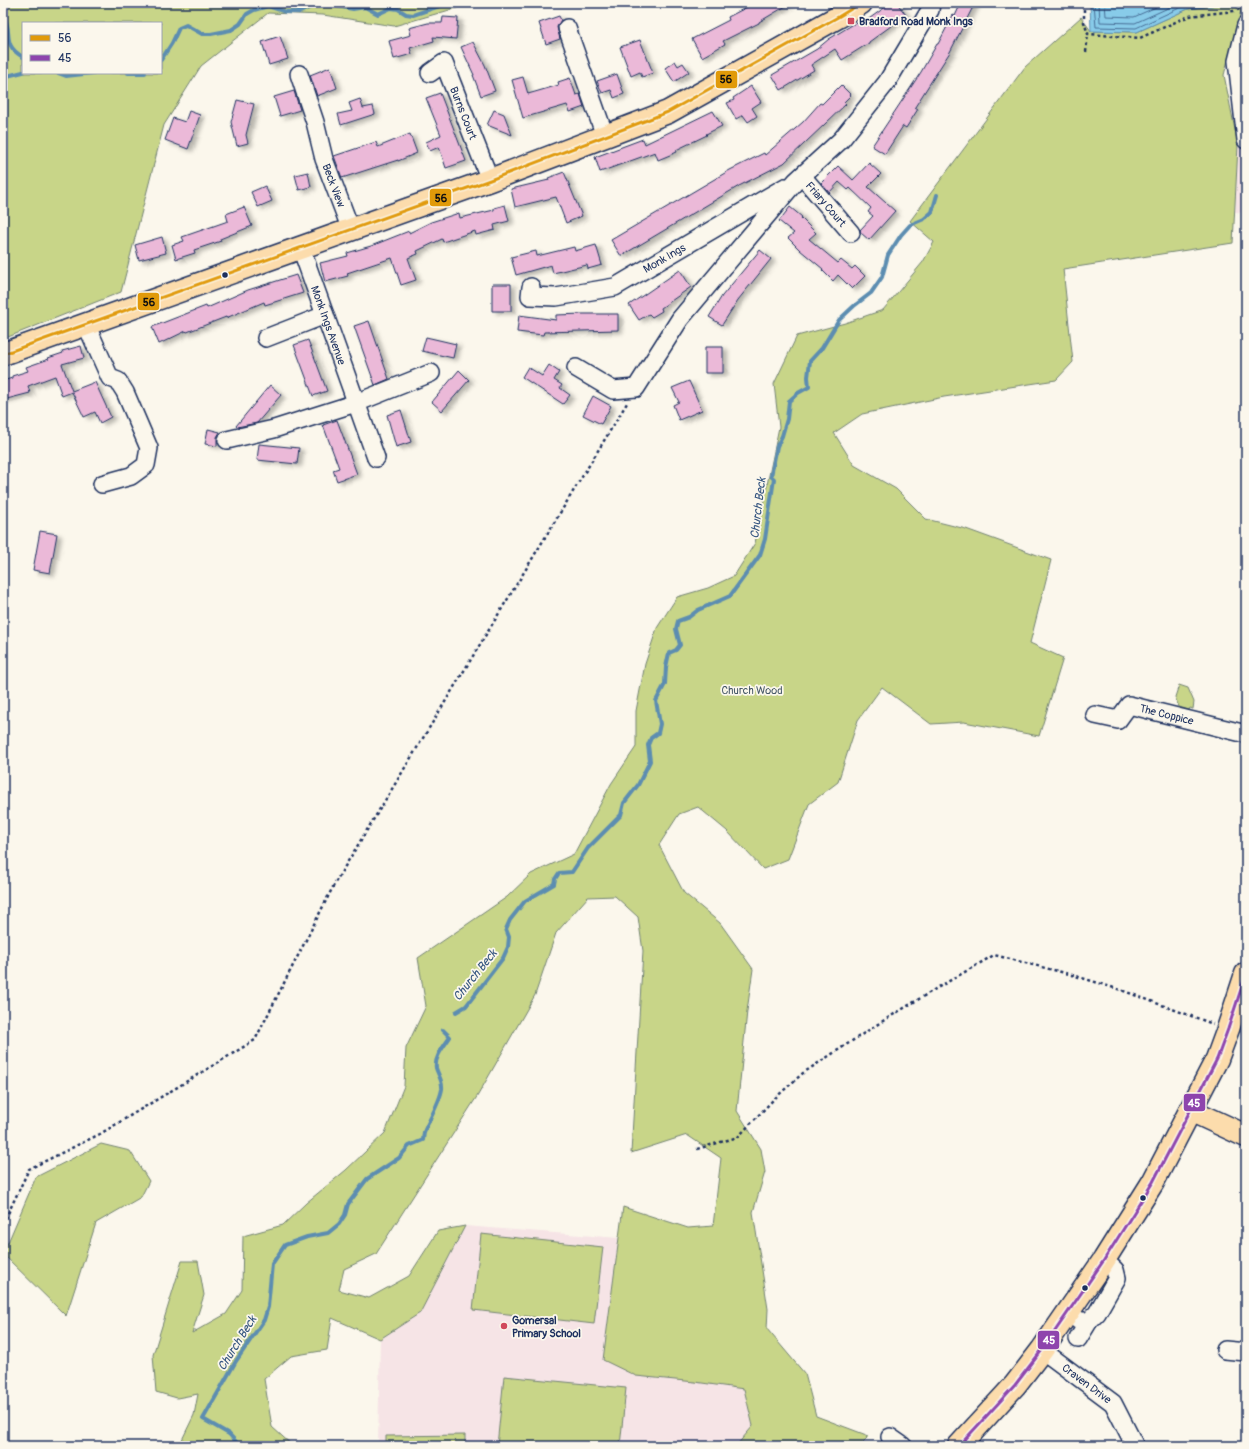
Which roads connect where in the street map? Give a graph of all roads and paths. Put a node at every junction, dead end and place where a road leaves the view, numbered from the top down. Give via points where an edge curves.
1 (861, 3) edge
2 (931, 3) edge
3 (1084, 3) edge
4 (1245, 3) edge
5 (1244, 9) edge
6 (1246, 26) edge
7 (567, 28) dead end
8 (1088, 34) junction
9 (1086, 52) dead end
10 (430, 73) dead end
11 (299, 74) dead end
12 (605, 136) junction
13 (1246, 140) edge
14 (799, 178) junction
15 (490, 180) junction
16 (351, 230) junction
17 (851, 233) dead end
18 (301, 248) junction
19 (530, 297) dead end
20 (325, 315) junction
21 (86, 324) junction
22 (266, 338) dead end
23 (3, 354) edge
24 (576, 368) dead end
25 (431, 373) dead end
26 (636, 388) junction
27 (356, 402) junction
28 (227, 440) dead end
29 (376, 458) dead end
30 (102, 484) dead end
31 (1095, 715) dead end
32 (1246, 734) edge
33 (1246, 974) edge
34 (1228, 1029) junction
35 (1190, 1110) junction
36 (1246, 1136) edge
37 (697, 1149) dead end
38 (3, 1224) edge
39 (1104, 1260) junction
40 (1069, 1311) junction
41 (1089, 1322) junction
42 (1078, 1339) dead end
43 (1042, 1350) junction
44 (1224, 1350) dead end
45 (1246, 1352) edge
46 (959, 1446) edge
47 (1134, 1446) edge

1 - 12 main road via 668,112
2 - 14 street, Monk Ings via 930,10 887,82 841,140
3 - 8 path via 1084,22
4 - 5 path
5 - 8 path via 1189,16 1140,38
6 - 13 street via 1237,61
7 - 12 street
8 - 9 path
10 - 15 street, Burns Court via 444,63
11 - 16 street, Beck View via 316,122 328,173
12 - 15 main road
14 - 17 street, Friary Court
14 - 19 street, Monk Ings via 615,287 556,297
14 - 26 street, Monk Ings via 680,319
15 - 16 main road
16 - 18 main road
18 - 20 street, Monk Ings Avenue
18 - 21 main road
20 - 22 street
20 - 27 street, Monk Ings Avenue
21 - 23 main road
21 - 30 street via 110,378 118,381 125,392 150,448 146,465 131,476
24 - 26 street via 613,390
25 - 27 street
26 - 38 path via 336,881 255,1040 100,1134 29,1169
27 - 28 street via 274,429
27 - 29 street, Monk Ings Avenue
31 - 32 street, The Coppice via 1118,720 1129,705
33 - 34 main road
34 - 35 main road via 1217,1058
34 - 37 path via 1121,990 994,955 803,1073 738,1137
35 - 36 main road
35 - 39 main road via 1153,1182
39 - 40 main road
39 - 41 street via 1115,1270 1117,1278
40 - 41 street via 1079,1321
40 - 43 main road
41 - 42 street
43 - 46 main road via 1015,1385
43 - 47 street, Craven Drive via 1113,1402
44 - 45 street

